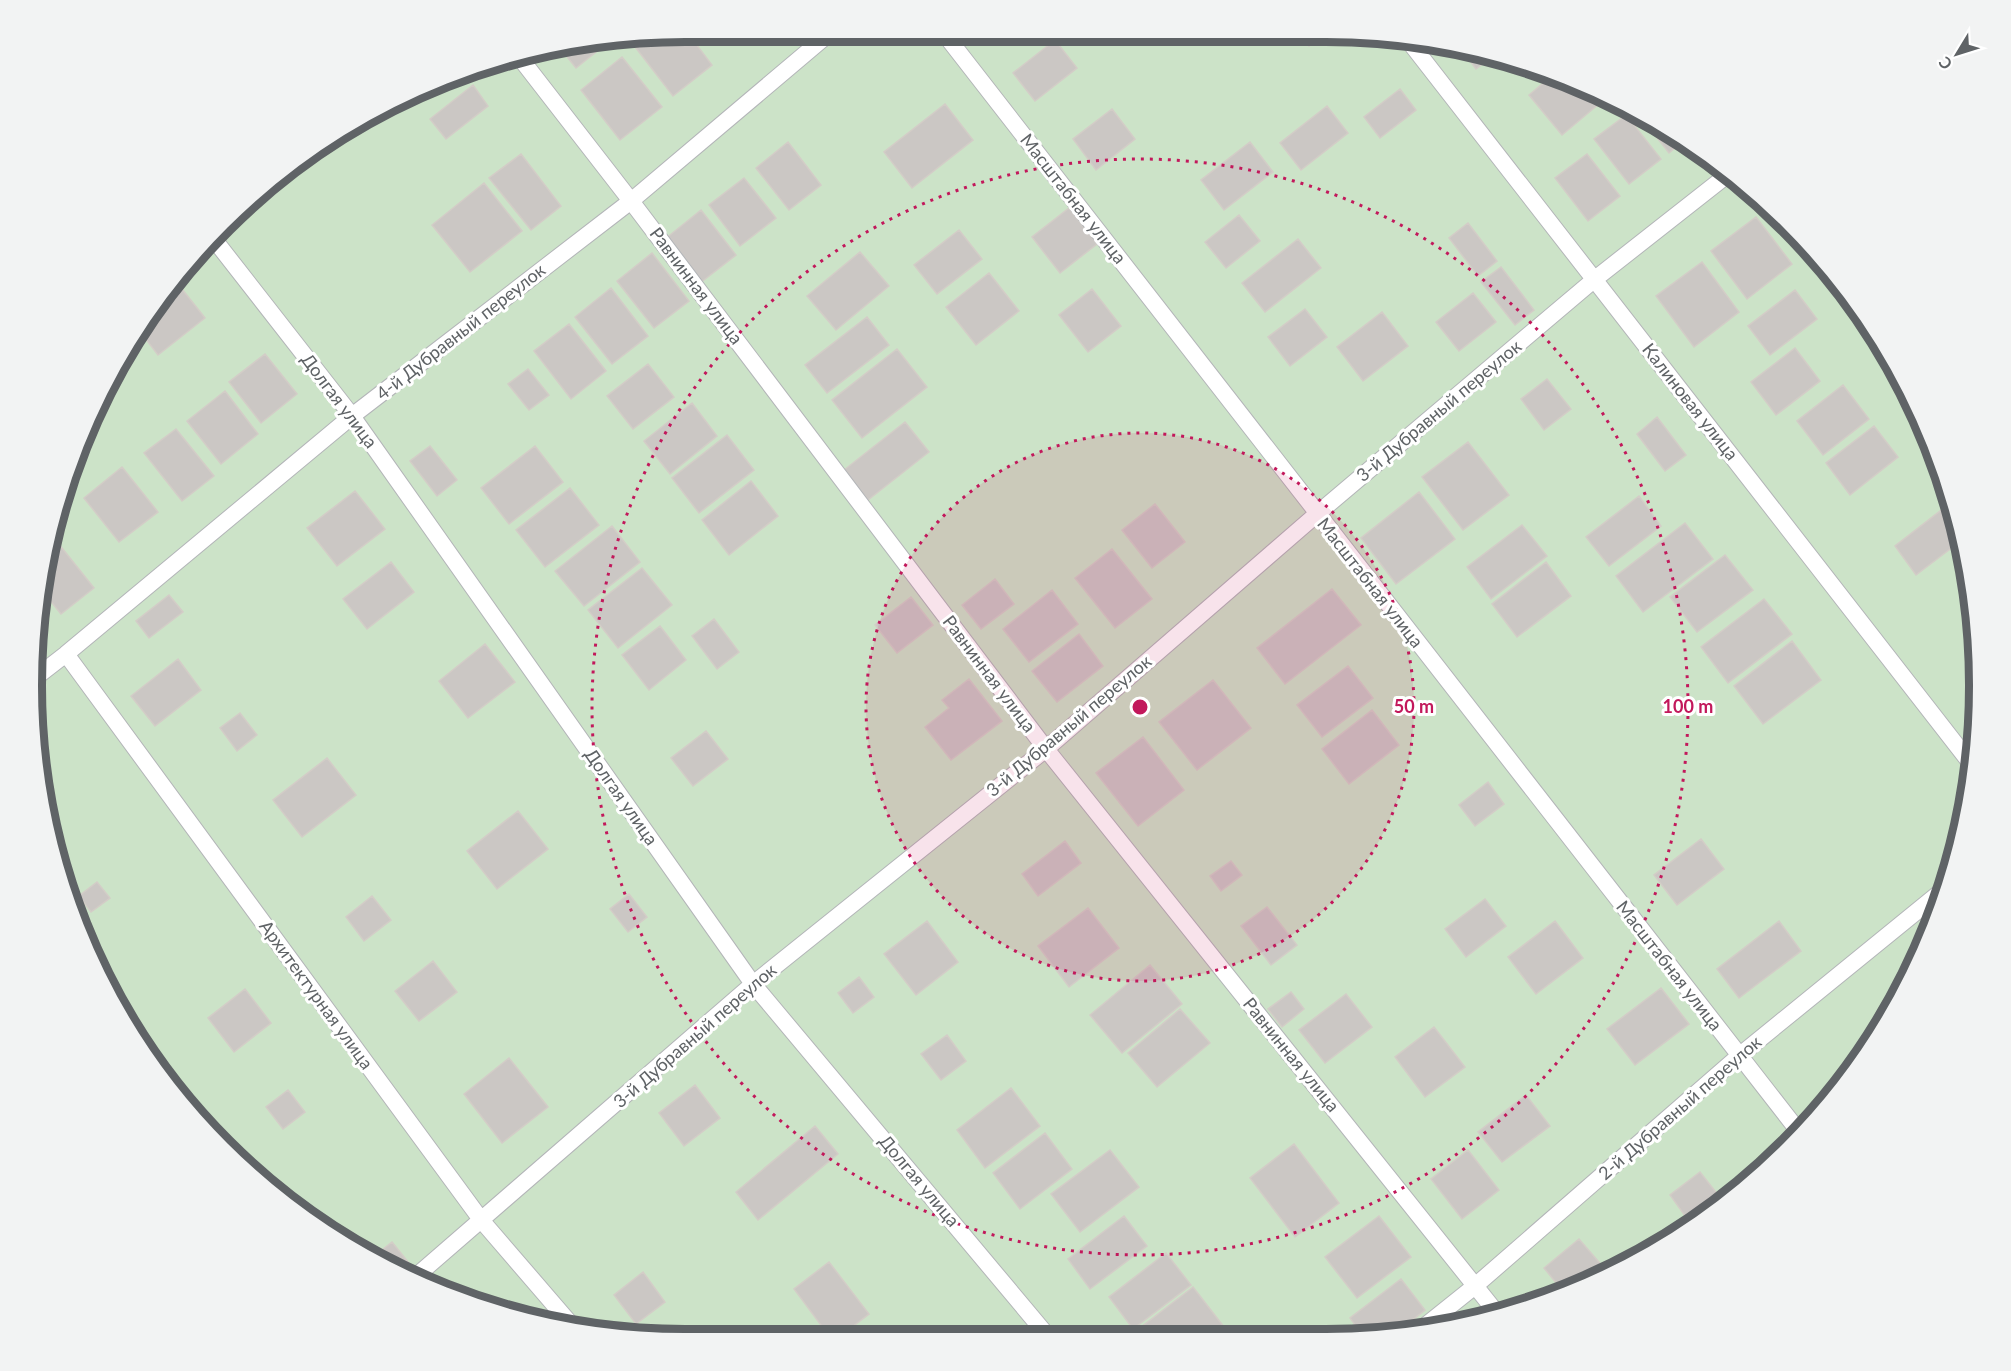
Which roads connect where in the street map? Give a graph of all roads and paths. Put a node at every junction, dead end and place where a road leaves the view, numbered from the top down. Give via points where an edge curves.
1 (819, 42) edge
2 (951, 42) edge
3 (1415, 49) edge
4 (524, 63) edge
5 (1722, 179) edge
6 (632, 201) junction
7 (218, 244) edge
8 (1595, 279) junction
9 (352, 416) junction
10 (1317, 514) junction
11 (66, 654) junction
12 (42, 672) edge
13 (1046, 749) junction
14 (1965, 756) edge
15 (1933, 898) edge
16 (753, 984) junction
17 (1739, 1056) junction
18 (1794, 1126) edge
19 (482, 1221) junction
20 (421, 1272) edge
21 (1475, 1286) junction
22 (1492, 1307) edge
23 (565, 1318) edge
24 (1433, 1320) edge
25 (1042, 1329) edge

1 - 6 lane, 4-й Дубравный переулок
2 - 10 lane, Масштабная улица
3 - 8 lane, Калиновая улица
4 - 6 lane, Равнинная улица
5 - 8 lane, 3-й Дубравный переулок
6 - 9 lane, 4-й Дубравный переулок
6 - 13 lane, Равнинная улица
7 - 9 lane, Долгая улица
8 - 10 lane, 3-й Дубравный переулок
8 - 14 lane, Калиновая улица
9 - 11 lane, 4-й Дубравный переулок
9 - 16 lane, Долгая улица
10 - 13 lane, 3-й Дубравный переулок
10 - 17 lane, Масштабная улица
11 - 12 lane, 4-й Дубравный переулок
11 - 19 lane, Архитектурная улица
13 - 16 lane, 3-й Дубравный переулок
13 - 21 lane, Равнинная улица
15 - 17 lane, 2-й Дубравный переулок
16 - 19 lane, 3-й Дубравный переулок
16 - 25 lane, Долгая улица
17 - 18 lane, Масштабная улица
17 - 21 lane, 2-й Дубравный переулок
19 - 20 lane, 3-й Дубравный переулок
19 - 23 lane, Архитектурная улица
21 - 22 lane, Равнинная улица
21 - 24 lane, 2-й Дубравный переулок

